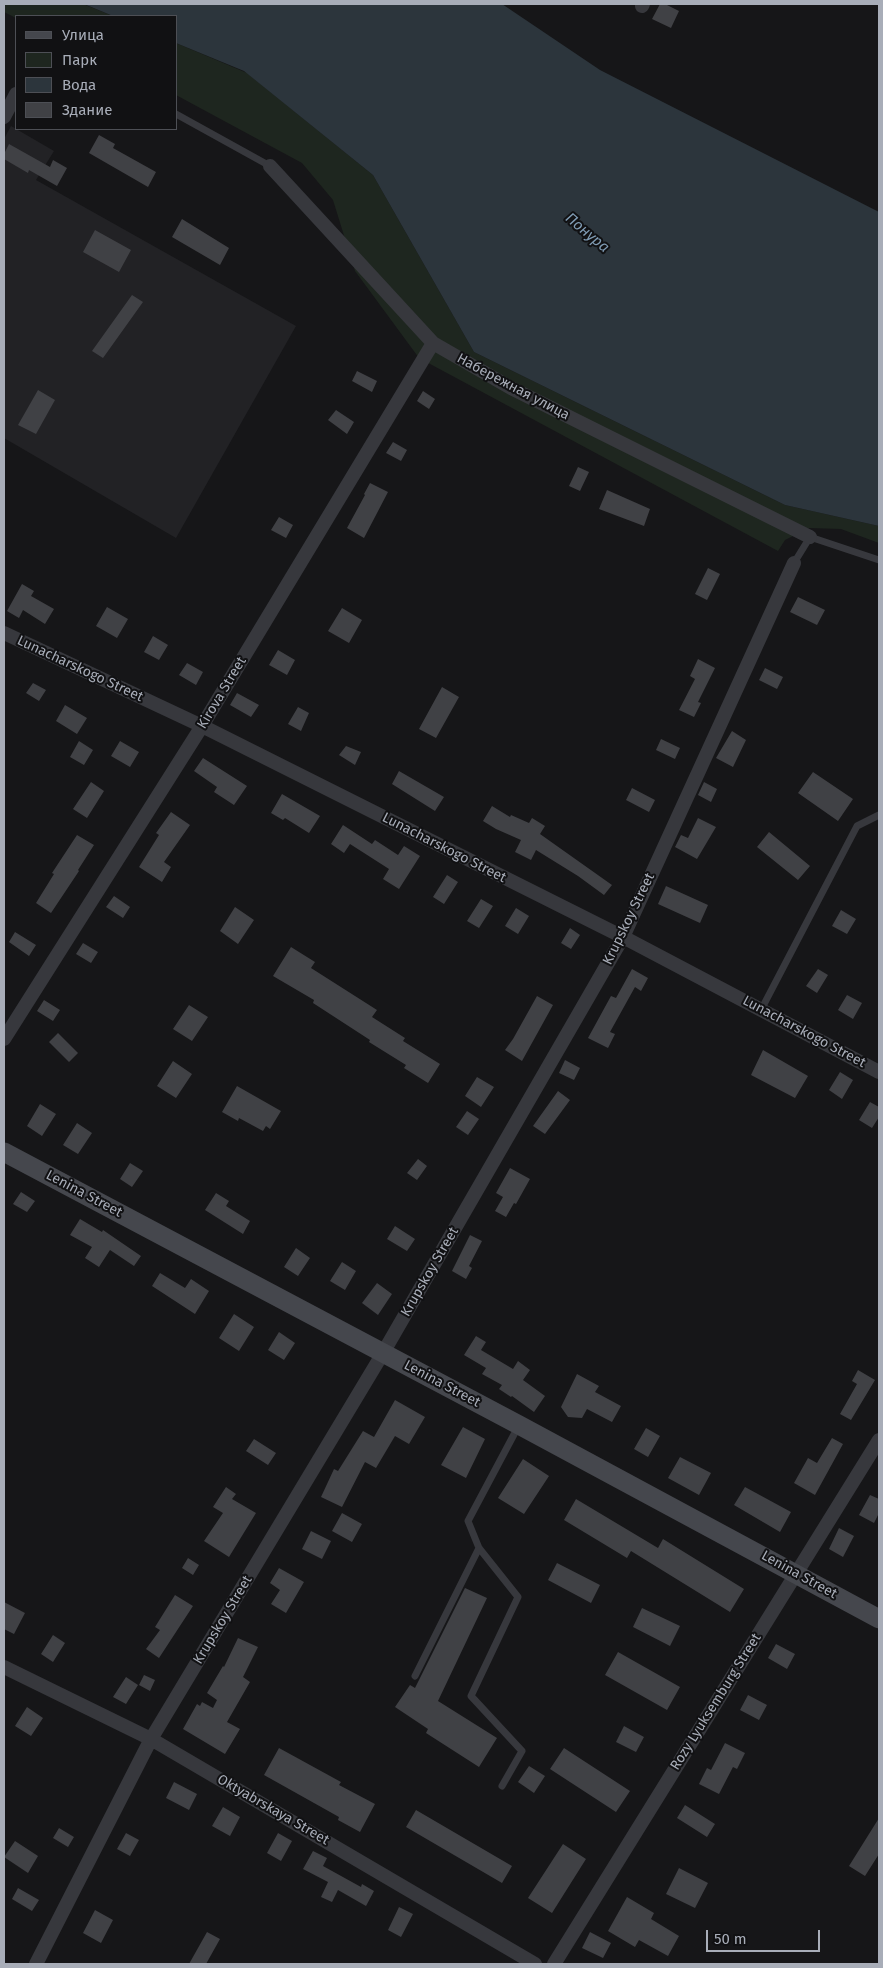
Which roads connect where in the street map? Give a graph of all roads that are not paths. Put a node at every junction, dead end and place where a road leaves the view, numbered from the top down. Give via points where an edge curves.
1 (15, 96) edge
2 (178, 115) edge
3 (4, 117) edge
4 (270, 166) joint
5 (433, 343) junction
6 (810, 536) junction
7 (879, 560) edge
8 (794, 563) joint
9 (4, 633) edge
10 (202, 726) junction
11 (879, 815) edge
12 (623, 937) junction
13 (761, 1010) junction
14 (4, 1039) edge
15 (879, 1072) edge
16 (4, 1152) edge
17 (383, 1353) junction
18 (519, 1425) junction
19 (879, 1440) edge
20 (478, 1548) junction
21 (796, 1573) junction
22 (879, 1619) edge
23 (4, 1667) edge
24 (415, 1676) dead end
25 (151, 1739) junction
26 (502, 1786) dead end
27 (36, 1964) edge
28 (536, 1964) edge
29 (554, 1964) edge

1 - 3 street
2 - 4 lane
4 - 5 street, Набережная улица
5 - 6 street, Набережная улица via 511,388
5 - 10 street, Kirova Street
6 - 7 lane
6 - 8 lane
8 - 12 street, Krupskoy Street
9 - 10 street, Lunacharskogo Street
10 - 12 street, Lunacharskogo Street
10 - 14 street, Kirova Street
11 - 13 lane via 857,826
12 - 13 street, Lunacharskogo Street
12 - 17 street, Krupskoy Street
13 - 15 street, Lunacharskogo Street
16 - 17 street, Lenina Street
17 - 18 street, Lenina Street
17 - 25 street, Krupskoy Street
18 - 20 lane via 468,1521
18 - 21 street, Lenina Street
19 - 21 street, Rozy Lyuksemburg Street
20 - 24 lane
20 - 26 lane via 518,1597 471,1696 522,1751
21 - 22 street, Lenina Street
21 - 29 street, Rozy Lyuksemburg Street
23 - 25 street, Oktyabrskaya Street
25 - 27 street, Krupskoy Street
25 - 28 street, Oktyabrskaya Street

